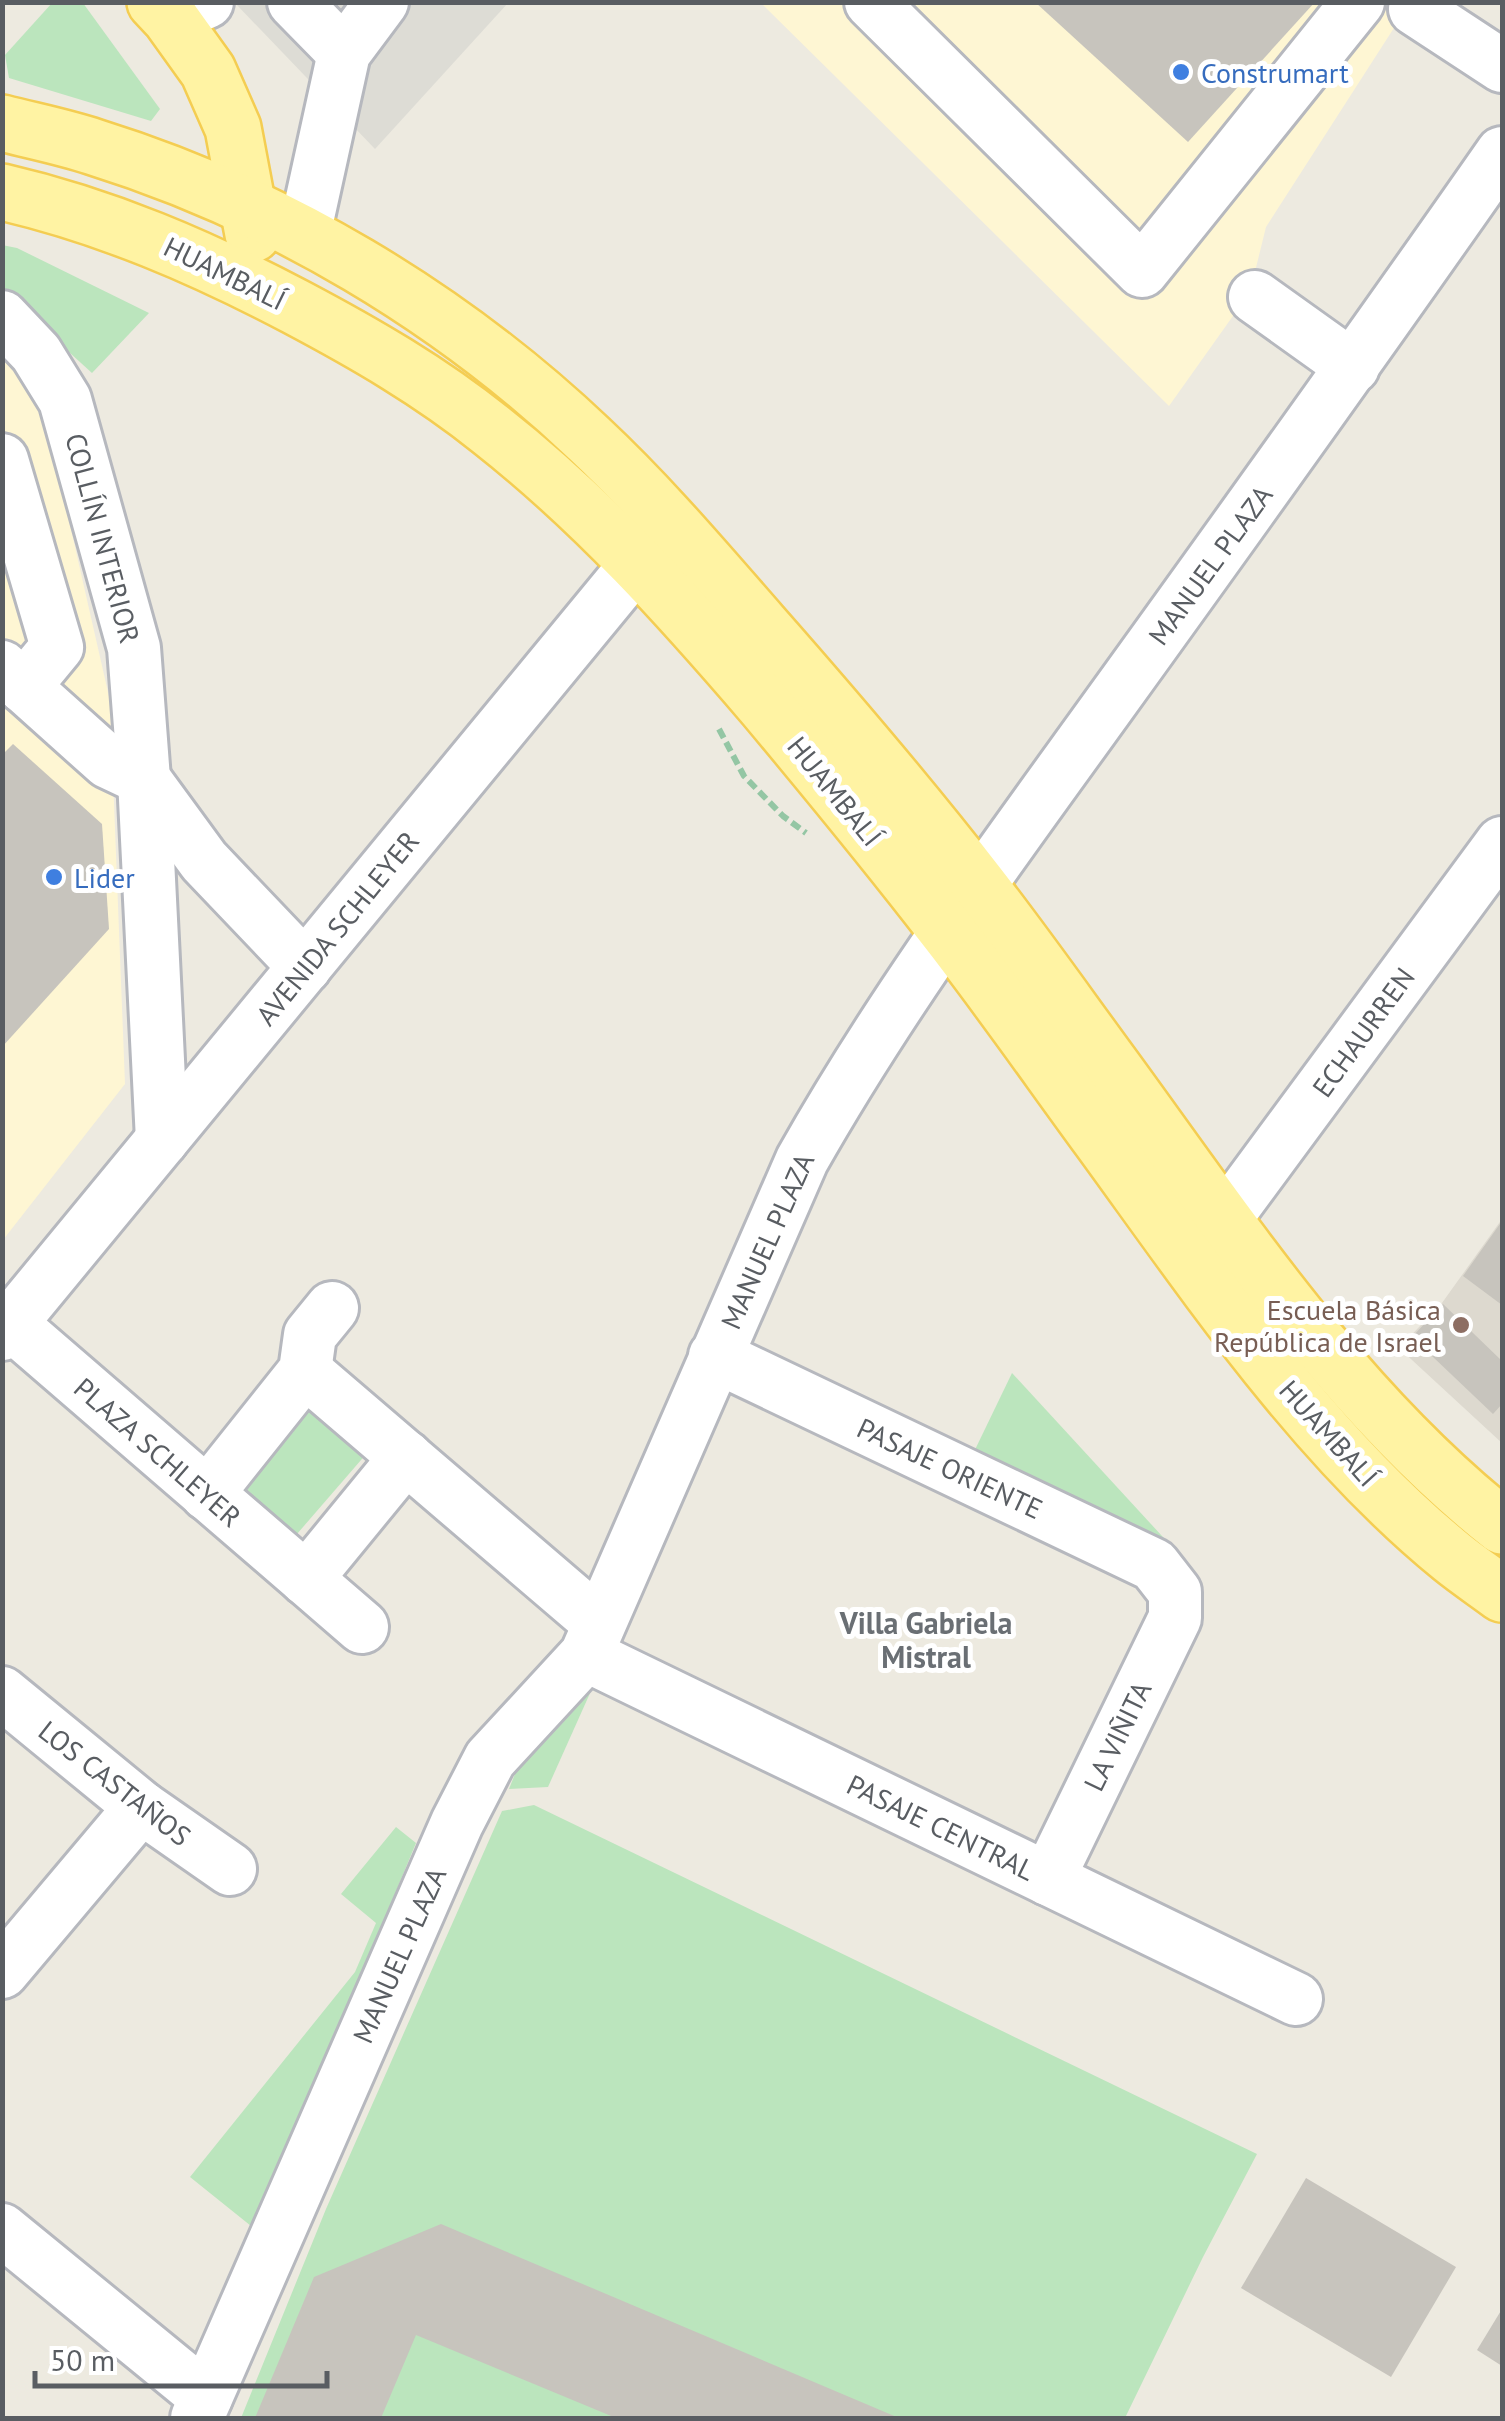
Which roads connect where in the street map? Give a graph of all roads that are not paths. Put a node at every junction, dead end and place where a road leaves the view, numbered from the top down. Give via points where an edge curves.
1 (294, 2) edge
2 (382, 2) edge
3 (871, 2) edge
4 (1358, 2) edge
5 (177, 8) edge
6 (1416, 9) dead end
7 (344, 53) junction
8 (1502, 66) edge
9 (2, 123) edge
10 (1502, 152) edge
11 (2, 192) edge
12 (246, 205) junction
13 (304, 235) junction
14 (276, 296) junction
15 (1255, 297) dead end
16 (2, 317) edge
17 (1353, 367) junction
18 (2, 460) edge
19 (654, 541) junction
20 (13, 677) edge
21 (144, 779) junction
22 (1502, 843) edge
23 (978, 884) junction
24 (947, 930) junction
25 (305, 967) junction
26 (162, 1140) junction
27 (1224, 1220) junction
28 (332, 1308) dead end
29 (7, 1329) edge
30 (715, 1356) junction
31 (305, 1372) junction
32 (406, 1457) junction
33 (206, 1494) junction
34 (1498, 1514) edge
35 (1451, 1556) junction
36 (306, 1579) junction
37 (1175, 1592) joint
38 (1502, 1594) edge
39 (362, 1626) dead end
40 (592, 1639) junction
41 (2, 1693) edge
42 (140, 1807) junction
43 (230, 1869) dead end
44 (1048, 1879) junction
45 (2, 1972) edge
46 (1296, 1998) dead end
47 (2, 2230) edge
48 (202, 2408) edge

1 - 7 street
2 - 7 street
3 - 4 street via 1142,272
5 - 12 main road via 233,128
6 - 8 street
7 - 13 street
9 - 12 main road, HUAMBALÍ via 95,147
10 - 17 street, MANUEL PLAZA
11 - 14 main road, HUAMBALÍ via 142,234
12 - 13 main road, HUAMBALÍ
12 - 14 main road
13 - 19 main road, HUAMBALÍ via 397,289 500,362 587,436
14 - 19 main road, HUAMBALÍ via 390,358 536,466
15 - 17 street
16 - 21 street, COLLÍN INTERIOR via 36,352 65,400 134,648
17 - 23 street, MANUEL PLAZA
18 - 20 street via 57,647
19 - 23 main road, HUAMBALÍ via 821,692
19 - 24 main road, HUAMBALÍ via 721,655
19 - 25 street, AVENIDA SCHLEYER
20 - 21 street via 108,762
21 - 25 street via 204,862
21 - 26 street, COLLÍN INTERIOR
22 - 27 street, ECHAURREN
23 - 24 street, MANUEL PLAZA
23 - 27 main road, HUAMBALÍ
24 - 30 street, MANUEL PLAZA via 802,1160
24 - 35 main road, HUAMBALÍ via 1282,1381 1360,1470
25 - 26 street, AVENIDA SCHLEYER
26 - 29 street, AVENIDA SCHLEYER
27 - 34 main road, HUAMBALÍ via 1346,1374 1416,1447
28 - 31 street via 310,1336
29 - 33 street, PLAZA SCHLEYER
30 - 37 street, PASAJE ORIENTE via 1154,1565
30 - 40 street, MANUEL PLAZA
31 - 32 street, PASAJE CENTRAL
31 - 33 street
32 - 36 street
32 - 40 street, PASAJE CENTRAL
33 - 36 street, PLAZA SCHLEYER
34 - 35 street
35 - 38 main road, HUAMBALÍ
36 - 39 street, PLAZA SCHLEYER
37 - 44 street, LA VIÑITA via 1175,1618
40 - 44 street, PASAJE CENTRAL
40 - 48 street, MANUEL PLAZA via 490,1759
41 - 42 street, LOS CASTAÑOS
42 - 43 street, LOS CASTAÑOS
42 - 45 street
44 - 46 street, PASAJE CENTRAL
47 - 48 street

